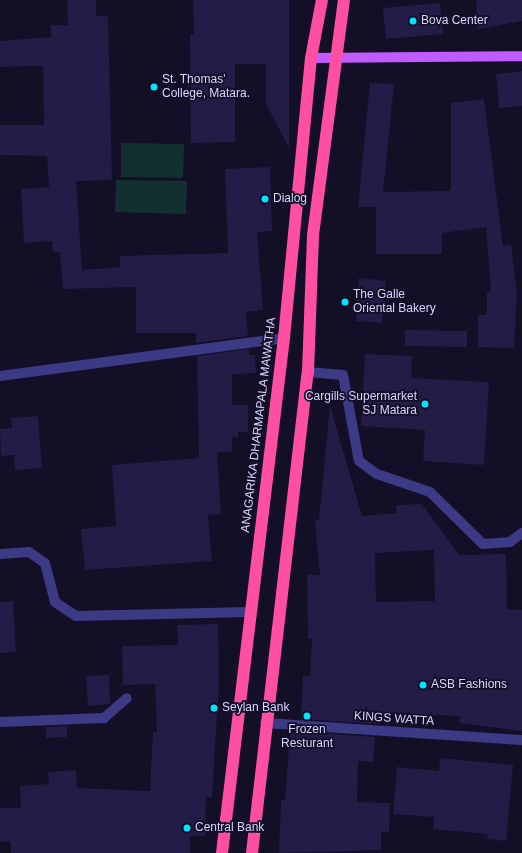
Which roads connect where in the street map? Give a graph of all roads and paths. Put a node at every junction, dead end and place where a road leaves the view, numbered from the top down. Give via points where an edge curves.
1 (322, 0) edge
2 (344, 0) edge
3 (522, 56) edge
4 (337, 57) junction
5 (311, 58) junction
6 (284, 338) junction
7 (308, 372) junction
8 (0, 376) edge
9 (522, 534) edge
10 (0, 554) edge
11 (250, 612) junction
12 (127, 698) dead end
13 (0, 722) edge
14 (265, 723) junction
15 (522, 740) edge
16 (222, 853) edge
17 (252, 853) edge

1 - 5 highway, ANAGARIKA DHARMAPALA MAWATHA
2 - 4 highway
3 - 4 main road
4 - 5 main road
4 - 7 highway via 313,235
5 - 6 highway, ANAGARIKA DHARMAPALA MAWATHA
6 - 8 street
6 - 11 highway, ANAGARIKA DHARMAPALA MAWATHA
7 - 9 street via 343,375 359,461 377,474 430,492 483,544 510,542
7 - 14 highway
10 - 11 street via 29,552 45,563 55,602 76,616
11 - 16 highway, ANAGARIKA DHARMAPALA MAWATHA
12 - 13 street via 104,718
14 - 15 street, KINGS WATTA
14 - 17 highway

